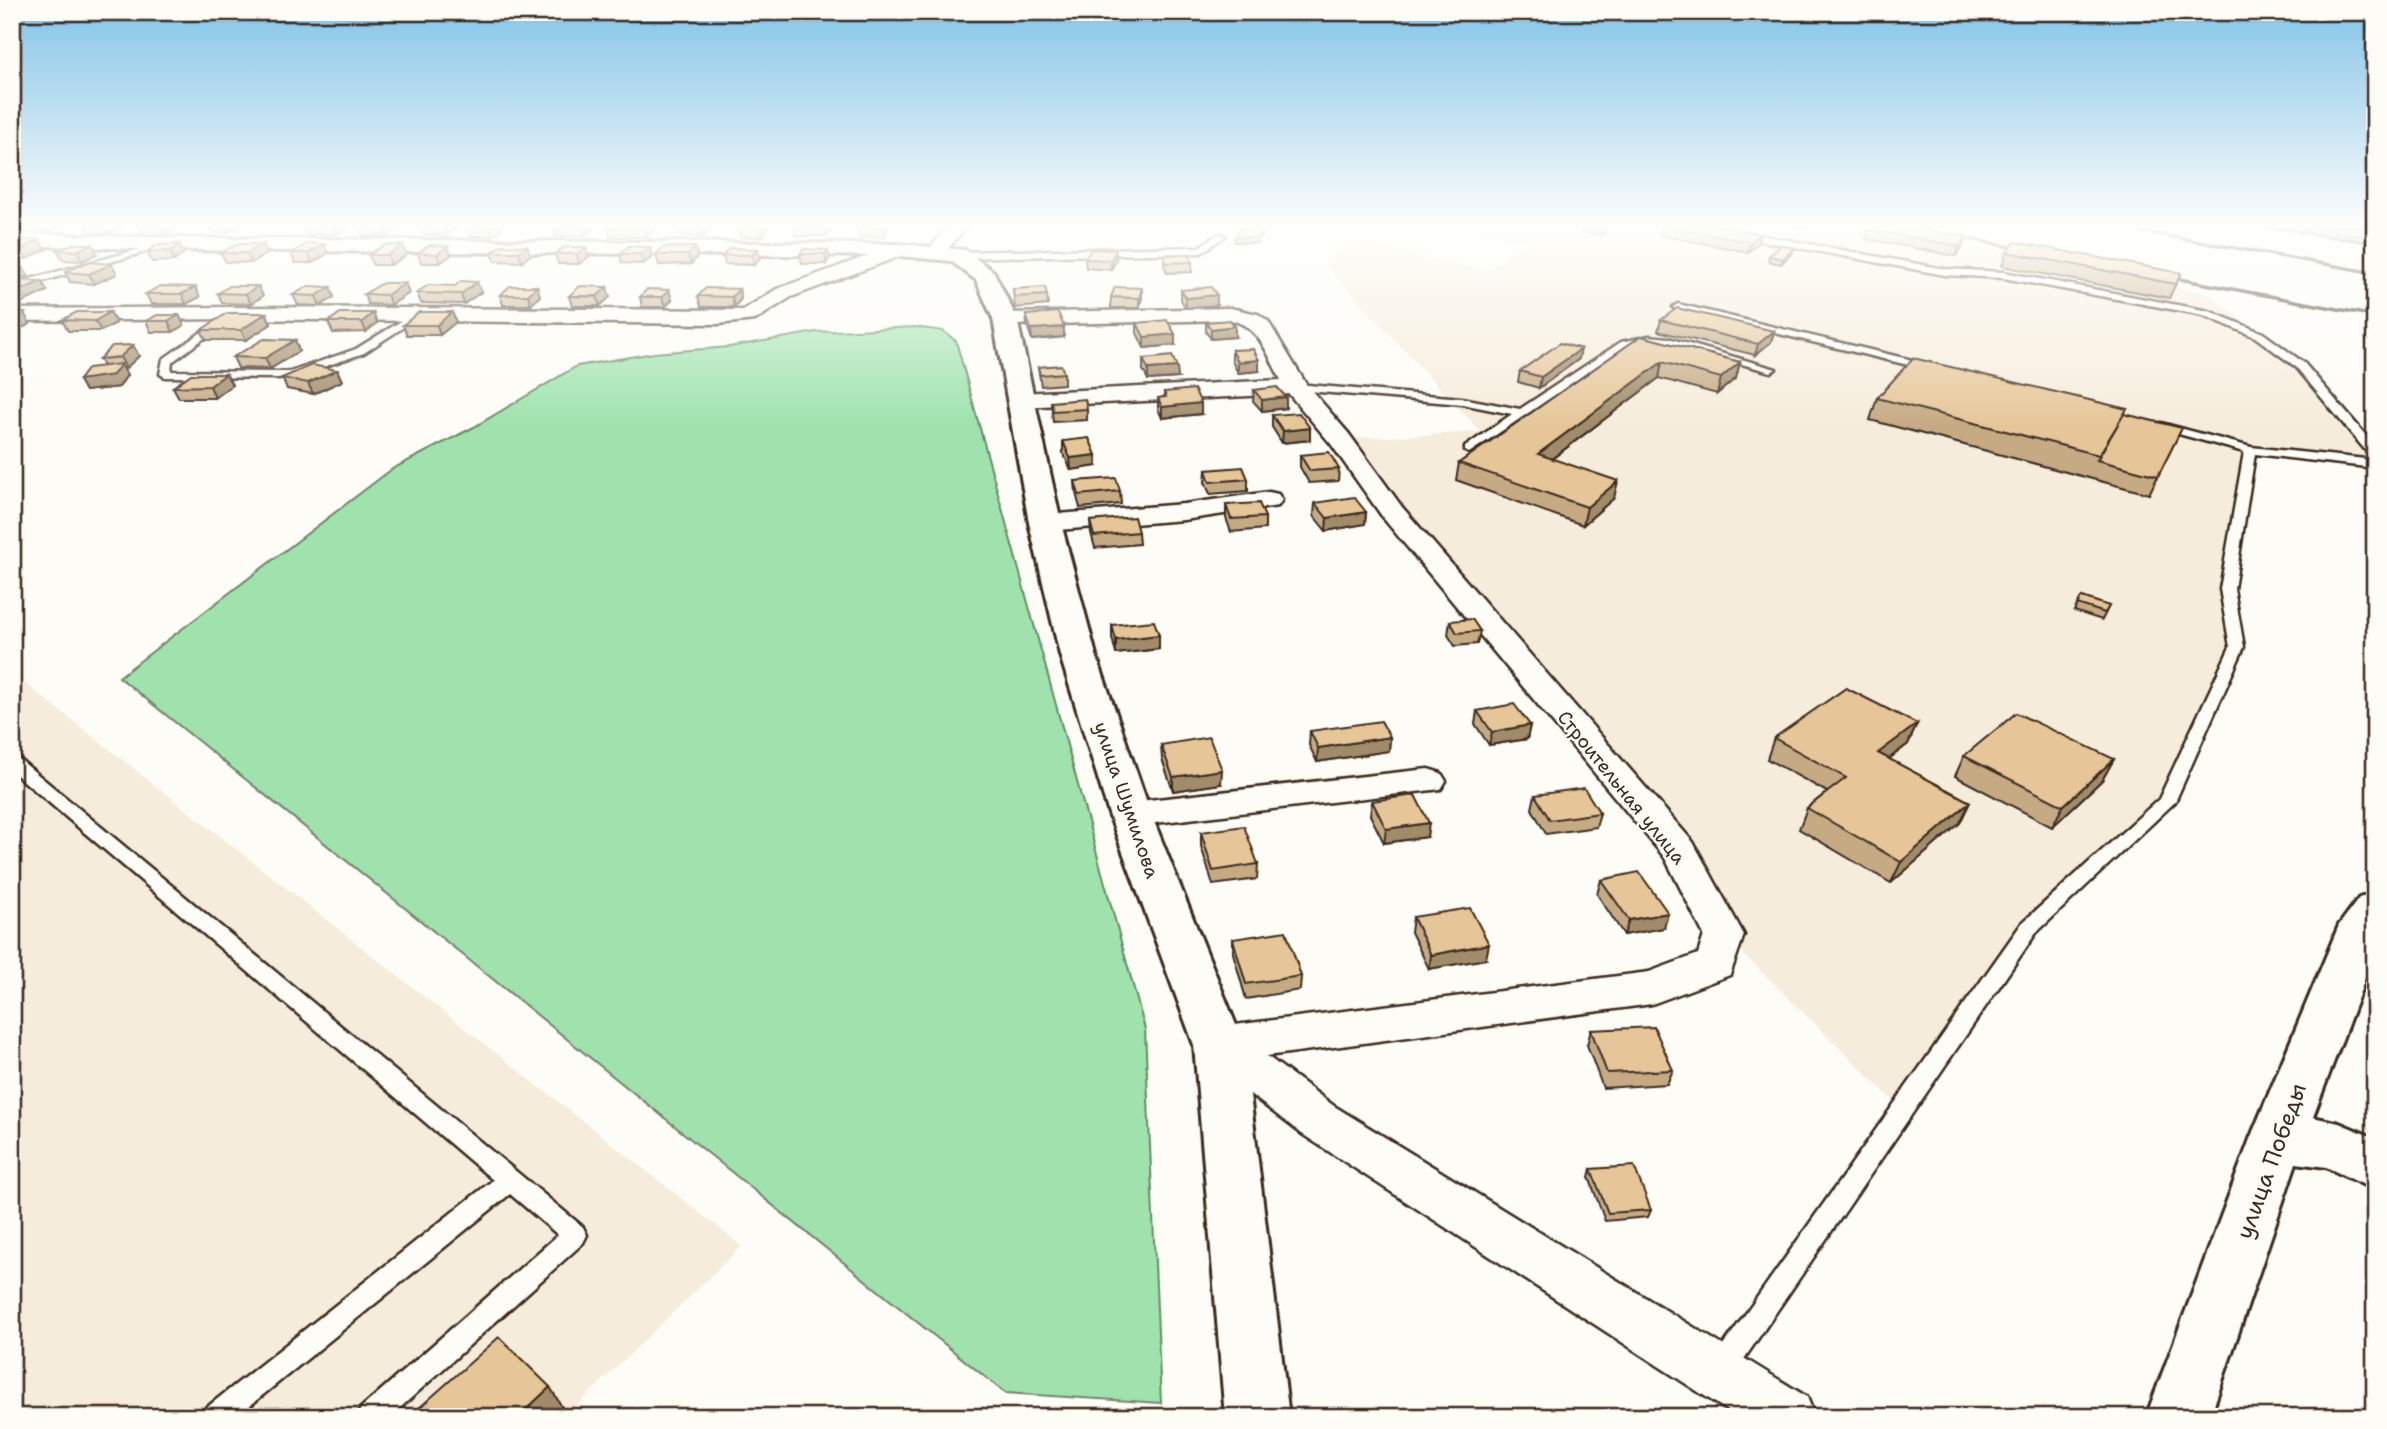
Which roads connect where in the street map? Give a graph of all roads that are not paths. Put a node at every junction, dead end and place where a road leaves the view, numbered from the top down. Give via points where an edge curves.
1 (785, 293) edge
2 (993, 293) edge
3 (2097, 293) edge
4 (1678, 307) edge
5 (232, 313) junction
6 (12, 315) edge
7 (416, 315) junction
8 (1005, 319) junction
9 (1770, 369) dead end
10 (1942, 370) edge
11 (1296, 387) junction
12 (1020, 400) junction
13 (1522, 413) junction
14 (2149, 422) edge
15 (1469, 449) dead end
16 (2250, 450) junction
17 (2375, 454) edge
18 (2375, 464) edge
19 (1269, 500) dead end
20 (1045, 523) junction
21 (12, 762) edge
22 (1429, 781) dead end
23 (1130, 814) junction
24 (2375, 910) edge
25 (1219, 1045) junction
26 (2277, 1139) junction
27 (2375, 1166) edge
28 (510, 1180) junction
29 (1719, 1372) junction
30 (215, 1417) edge
31 (369, 1417) edge
32 (1257, 1417) edge
33 (1787, 1417) edge
34 (2178, 1417) edge

1 - 7 street via 748,316 718,318
2 - 8 main road, улица Шумилова
3 - 17 lane via 2206,313 2259,335 2300,365
4 - 10 lane
5 - 6 street
5 - 7 street
5 - 7 lane via 167,361 165,374 291,375 360,351
8 - 11 street, Строительная улица via 1230,314 1251,318 1261,325
8 - 12 main road, улица Шумилова
9 - 13 lane via 1664,340 1635,340
11 - 12 street
11 - 13 lane via 1462,401
11 - 25 street, Строительная улица via 1393,513 1680,851 1724,935 1715,964 1652,988
12 - 20 main road, улица Шумилова
13 - 15 lane
14 - 16 lane
16 - 18 lane
16 - 29 lane via 2227,589 2237,647 2166,802 2029,928
19 - 20 street
20 - 23 main road, улица Шумилова via 1078,655
21 - 28 lane
22 - 23 street
23 - 25 main road, улица Шумилова
24 - 26 main road, улица Победы via 2362,925
25 - 29 street via 1318,1120
25 - 32 main road, улица Шумилова
26 - 27 main road via 2316,1139 2351,1151
26 - 34 main road, улица Победы
28 - 30 lane
28 - 31 lane via 575,1235
29 - 33 street

